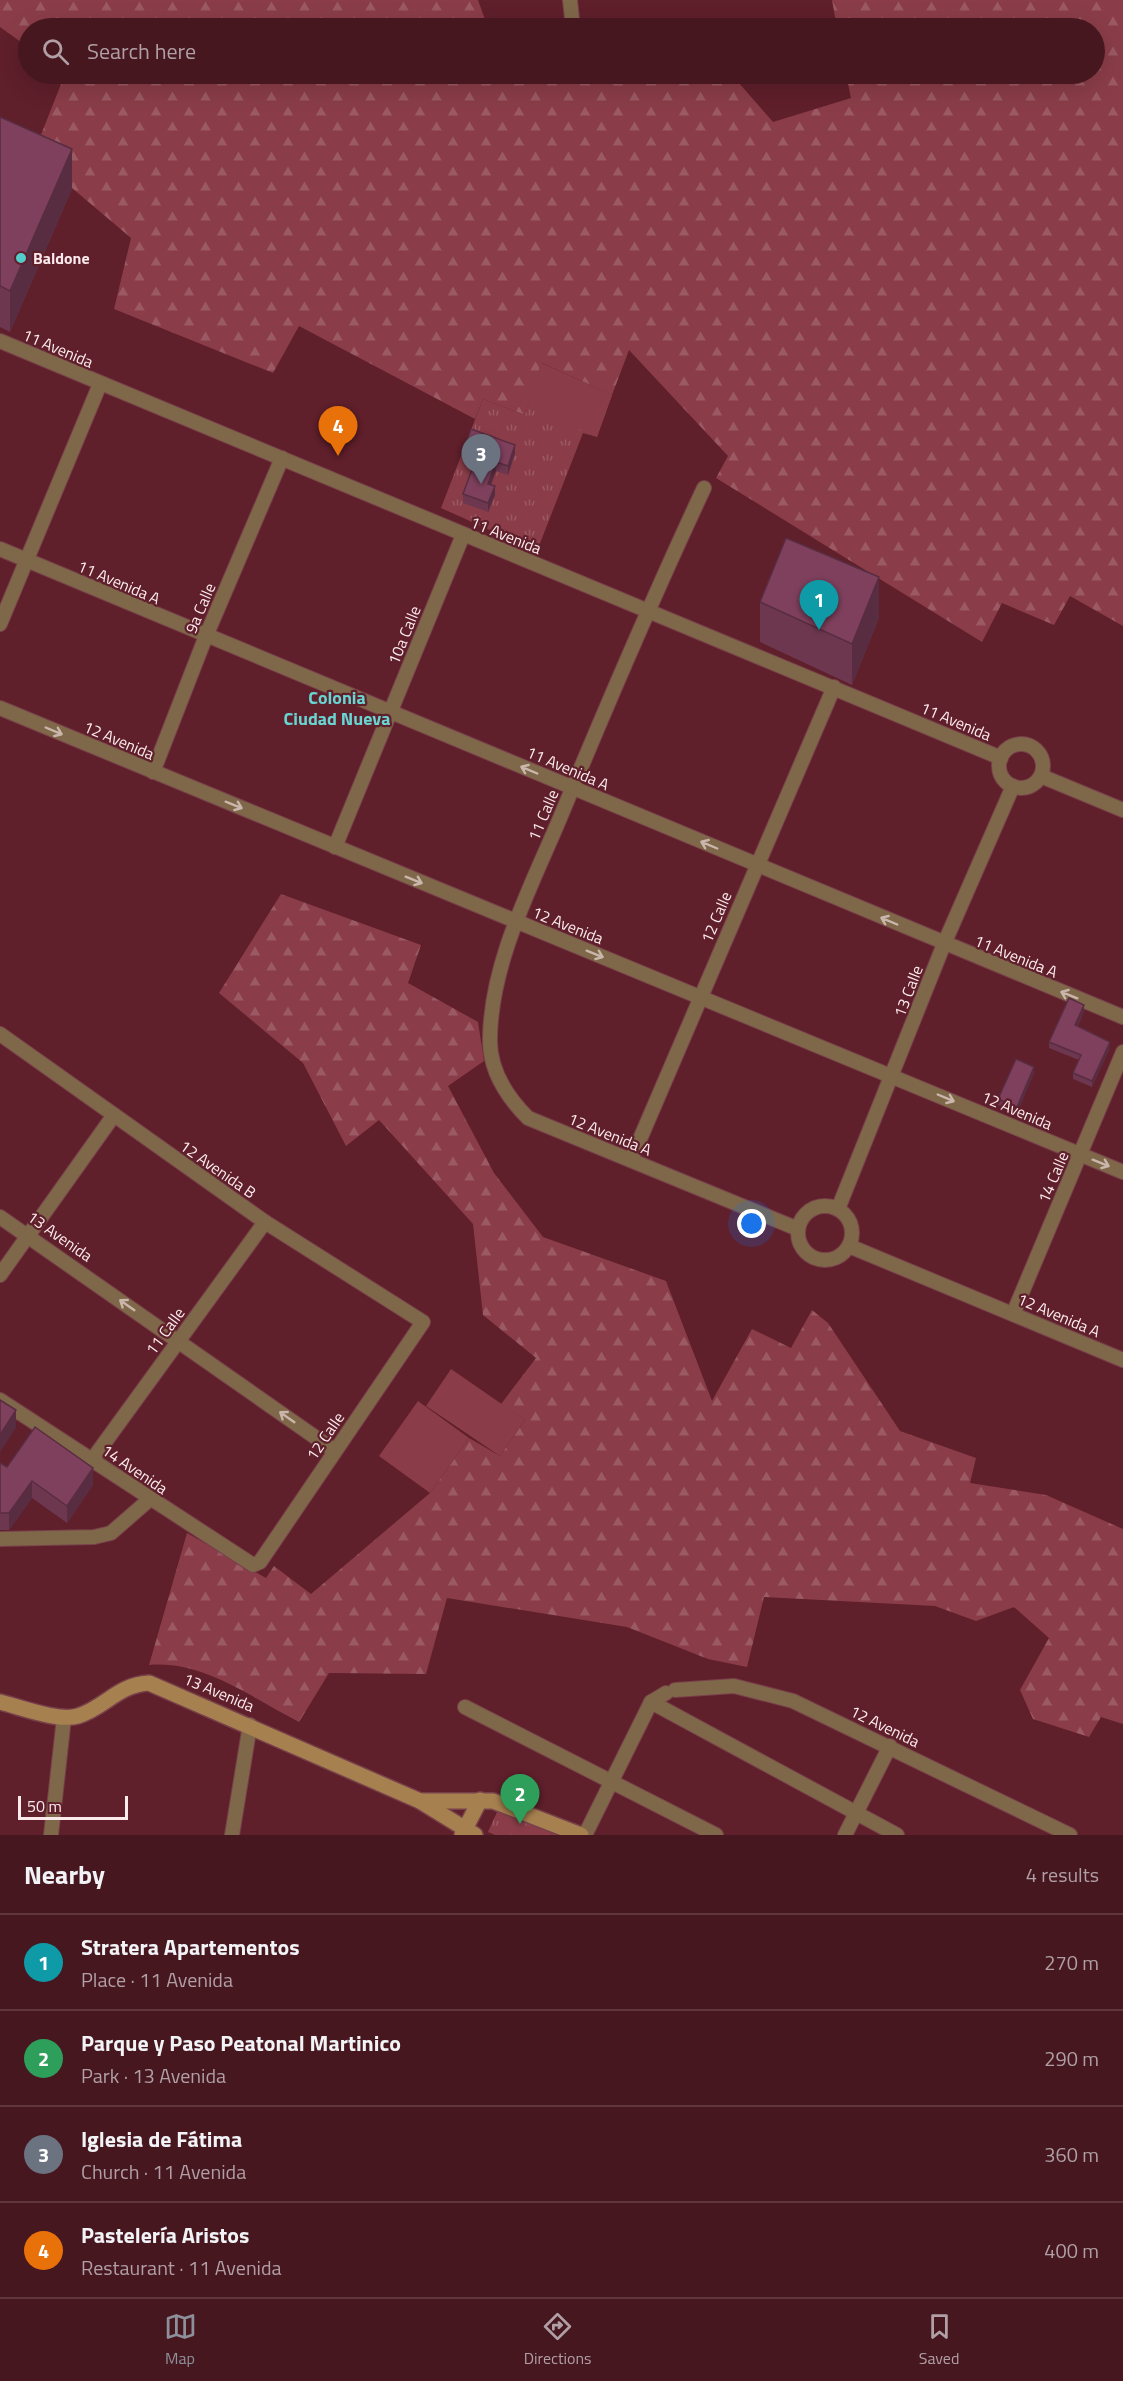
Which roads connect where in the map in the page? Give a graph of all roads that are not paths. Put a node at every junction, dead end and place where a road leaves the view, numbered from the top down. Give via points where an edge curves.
1 (570, 0) edge
2 (572, 18) edge
3 (0, 341) edge
4 (100, 384) junction
5 (282, 458) junction
6 (704, 488) dead end
7 (463, 535) junction
8 (0, 549) edge
9 (26, 560) junction
10 (647, 610) junction
11 (0, 624) edge
12 (206, 636) junction
13 (834, 687) junction
14 (0, 708) edge
15 (390, 712) junction
16 (1001, 758) junction
17 (153, 772) junction
18 (1041, 776) junction
19 (1013, 786) junction
20 (572, 788) junction
21 (1123, 810) edge
22 (335, 847) junction
23 (756, 865) junction
24 (517, 922) junction
25 (944, 944) junction
26 (700, 996) junction
27 (492, 1001) joint
28 (1123, 1017) edge
29 (0, 1034) edge
30 (1123, 1052) edge
31 (892, 1075) junction
32 (114, 1115) junction
33 (1080, 1155) junction
34 (631, 1160) junction
35 (1123, 1172) edge
36 (838, 1209) junction
37 (0, 1217) edge
38 (265, 1221) junction
39 (798, 1230) junction
40 (28, 1236) junction
41 (849, 1246) junction
42 (0, 1275) edge
43 (1013, 1314) junction
44 (423, 1322) joint
45 (178, 1341) junction
46 (1123, 1360) edge
47 (0, 1400) edge
48 (335, 1451) junction
49 (92, 1460) junction
50 (150, 1499) junction
51 (0, 1539) edge
52 (253, 1565) joint
53 (0, 1702) edge
54 (651, 1702) junction
55 (465, 1707) dead end
56 (64, 1718) junction
57 (250, 1725) junction
58 (890, 1746) junction
59 (612, 1781) junction
60 (480, 1800) junction
61 (420, 1801) junction
62 (856, 1814) junction
63 (468, 1833) edge
64 (1061, 1833) edge
65 (51, 1835) edge
66 (232, 1835) edge
67 (581, 1835) edge
68 (585, 1835) edge
69 (716, 1835) edge
70 (845, 1835) edge
71 (897, 1835) edge

1 - 2 street
3 - 4 street, 11 Avenida
4 - 5 street, 11 Avenida
4 - 9 street
5 - 7 street, 11 Avenida
5 - 12 street, 9a Calle
6 - 10 street, 11 Calle
7 - 10 street, 11 Avenida
7 - 15 street, 10a Calle
8 - 9 street, 11 Avenida A
9 - 11 street
9 - 12 street, 11 Avenida A
10 - 13 street, 11 Avenida
10 - 20 street, 11 Calle
12 - 15 street, 11 Avenida A
12 - 17 street, 9a Calle
13 - 16 street, 11 Avenida
13 - 23 street, 12 Calle
14 -> 17 street, 12 Avenida
20 -> 15 street, 11 Avenida A
15 - 22 street, 10a Calle
16 - 18 street via 1010,747 1030,746 1042,762
16 - 19 street via 1000,771
17 -> 22 street, 12 Avenida
18 - 19 street via 1032,786
18 - 21 street
19 - 25 street, 13 Calle
23 -> 20 street, 11 Avenida A
20 - 24 street, 11 Calle
22 -> 24 street, 12 Avenida
25 -> 23 street, 11 Avenida A
23 - 26 street, 12 Calle
24 -> 26 street, 12 Avenida
24 - 27 street, 11 Calle
28 -> 25 street, 11 Avenida A
25 - 31 street, 13 Calle
26 - 31 street, 12 Avenida
26 - 34 street, 12 Calle
27 - 34 street, 12 Avenida A via 490,1041 501,1084 514,1104 528,1118
29 - 32 street, 12 Avenida B
30 - 33 street, 14 Calle
31 -> 33 street, 12 Avenida
31 - 36 street, 13 Calle
32 - 38 street, 12 Avenida B
32 - 40 street
33 -> 35 street, 12 Avenida
33 - 43 street, 14 Calle
34 - 39 street, 12 Avenida A
36 - 39 street via 813,1209
36 - 41 street via 852,1227
37 - 40 street, 13 Avenida
38 - 44 street, 12 Avenida B
38 - 45 street, 11 Calle
39 - 41 street via 801,1246 813,1258 837,1258
40 - 42 street
45 -> 40 street, 13 Avenida
41 - 43 street, 12 Avenida A
43 - 46 street, 12 Avenida A
44 - 48 street, 12 Calle
48 -> 45 street, 13 Avenida
45 - 49 street, 11 Calle
47 - 49 street, 14 Avenida
48 - 52 street, 12 Calle via 260,1562
49 - 50 street, 14 Avenida
50 - 51 street via 111,1533 94,1537
50 - 52 street, 14 Avenida
53 - 56 street
54 - 58 street, 12 Avenida via 670,1691 734,1686 793,1701
54 - 59 street
54 - 62 street
55 - 59 street
56 - 57 street, 13 Avenida via 92,1710 124,1688 149,1683
56 - 65 street
57 - 61 street, 13 Avenida
57 - 66 street
58 - 62 street
58 - 64 street, 12 Avenida
59 - 68 street
59 - 69 street
60 - 61 street, 13 Avenida
60 - 63 street
60 - 67 street, 13 Avenida via 493,1801
61 - 63 street, 13 Avenida
62 - 70 street
62 - 71 street

